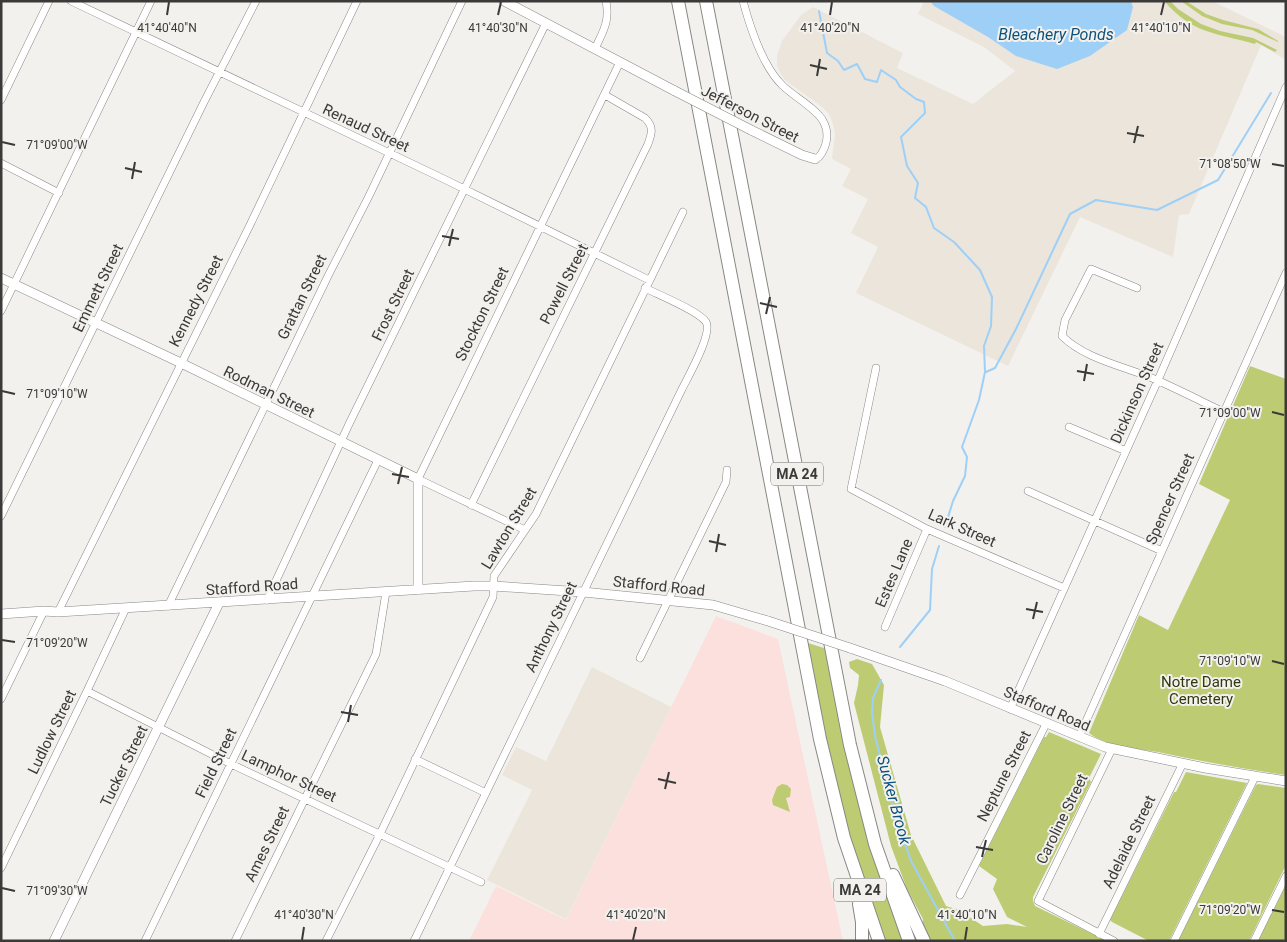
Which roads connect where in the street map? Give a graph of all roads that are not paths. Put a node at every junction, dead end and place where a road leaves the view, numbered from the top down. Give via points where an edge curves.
1 (49, 1) edge
2 (71, 1) edge
3 (151, 1) edge
4 (256, 1) edge
5 (357, 1) edge
6 (462, 1) edge
7 (504, 1) edge
8 (606, 1) edge
9 (678, 1) edge
10 (706, 1) edge
11 (743, 1) edge
12 (546, 23) junction
13 (136, 32) junction
14 (595, 49) junction
15 (620, 62) junction
16 (220, 72) junction
17 (1286, 87) edge
18 (604, 95) junction
19 (1, 100) edge
20 (304, 113) junction
21 (389, 154) junction
22 (815, 159) joint
23 (1, 163) edge
24 (465, 190) junction
25 (58, 193) junction
26 (683, 212) dead end
27 (540, 228) junction
28 (595, 254) junction
29 (1286, 273) edge
30 (1, 278) edge
31 (649, 280) junction
32 (14, 285) junction
33 (645, 288) junction
34 (1137, 288) dead end
35 (1, 311) edge
36 (95, 323) junction
37 (181, 363) junction
38 (876, 368) dead end
39 (1158, 380) junction
40 (265, 405) junction
41 (1224, 412) junction
42 (1069, 427) dead end
43 (341, 442) junction
44 (1126, 451) junction
45 (378, 460) junction
46 (727, 470) dead end
47 (418, 479) junction
48 (1028, 491) dead end
49 (471, 505) junction
50 (1, 516) edge
51 (1094, 521) junction
52 (927, 529) junction
53 (525, 530) junction
54 (1162, 551) junction
55 (493, 586) junction
56 (1064, 588) junction
57 (418, 590) junction
58 (386, 592) junction
59 (583, 592) junction
60 (313, 596) junction
61 (266, 600) junction
62 (668, 600) junction
63 (219, 603) junction
64 (168, 606) junction
65 (126, 608) junction
66 (44, 611) junction
67 (58, 612) junction
68 (1, 614) edge
69 (885, 627) dead end
70 (640, 658) dead end
71 (87, 691) junction
72 (1, 698) edge
73 (1010, 708) junction
74 (845, 720) junction
75 (1046, 724) junction
76 (158, 726) junction
77 (1079, 737) junction
78 (1112, 749) junction
79 (415, 759) junction
80 (231, 764) junction
81 (1183, 764) junction
82 (1255, 777) junction
83 (1286, 781) edge
84 (486, 793) junction
85 (305, 798) junction
86 (380, 834) junction
87 (844, 838) junction
88 (450, 867) junction
89 (1, 868) edge
90 (1286, 876) edge
91 (481, 882) dead end
92 (960, 895) dead end
93 (1099, 934) junction
94 (54, 941) edge
95 (145, 941) edge
96 (235, 941) edge
97 (326, 941) edge
98 (414, 941) edge
99 (862, 941) edge
100 (879, 941) edge
101 (909, 941) edge
102 (924, 941) edge
103 (1114, 941) edge
104 (1174, 941) edge
105 (1254, 941) edge

1 - 19 street
2 - 13 street, Renaud Street
3 - 13 street
4 - 16 street, Emmett Street
5 - 20 street, Kennedy Street
6 - 21 street, Grattan Street
7 - 12 street, Jefferson Street
8 - 14 street via 607,24
9 - 87 highway, MA 24 via 814,714
10 - 74 highway, MA 24
11 - 22 street, Jefferson Street via 759,49 781,84 823,121 826,146
12 - 14 street, Jefferson Street
12 - 24 street, Frost Street
13 - 16 street, Renaud Street
13 - 25 street
14 - 15 street, Jefferson Street
15 - 18 street, Stockton Street
15 - 22 street, Jefferson Street, bridge via 751,130
16 - 20 street, Renaud Street
16 - 36 street, Emmett Street
17 - 39 street, Dickinson Street
18 - 27 street, Stockton Street
18 - 28 street, Powell Street via 645,118 652,128 648,144
20 - 21 street, Renaud Street
20 - 37 street, Kennedy Street
21 - 24 street, Renaud Street
21 - 40 street, Grattan Street
23 - 25 street
24 - 27 street, Renaud Street
24 - 43 street, Frost Street
25 - 32 street
26 - 31 street, Lawton Street
27 - 28 street, Renaud Street
27 - 47 street, Stockton Street
28 - 31 street, Renaud Street
28 - 49 street, Powell Street
29 - 41 street, Spencer Street
30 - 32 street, Rodman Street
31 - 33 street, Lawton Street
32 - 35 street
32 - 36 street, Rodman Street
33 - 53 street, Lawton Street via 536,514
33 - 59 street, Anthony Street via 697,314 706,321 708,332
34 - 39 street via 1091,269 1062,332 1076,347
36 - 37 street, Rodman Street
36 - 50 street, Emmett Street
37 - 40 street, Rodman Street
37 - 67 street, Kennedy Street
38 - 52 street, Lark Street via 850,488
39 - 41 street
39 - 44 street, Dickinson Street
40 - 43 street, Rodman Street
40 - 64 street, Grattan Street
41 - 54 street, Spencer Street
42 - 44 street
43 - 45 street, Rodman Street
43 - 61 street, Frost Street
44 - 51 street, Dickinson Street
45 - 47 street, Rodman Street
45 - 60 street, Field Street
46 - 62 street via 726,482
47 - 49 street, Rodman Street
47 - 57 street, Stockton Street
48 - 51 street
49 - 53 street, Rodman Street
51 - 54 street
51 - 56 street, Dickinson Street
52 - 56 street, Lark Street
52 - 69 street, Estes Lane
53 - 55 street, Lawton Street via 494,576
54 - 77 street, Spencer Street
55 - 57 street, Stafford Road
55 - 59 street, Stafford Road
55 - 79 street, Lawton Street via 493,597
56 - 73 street, Dickinson Street
57 - 58 street, Stafford Road
58 - 60 street, Stafford Road
58 - 85 street, Ames Street via 376,654
59 - 62 street, Stafford Road
59 - 84 street, Anthony Street
60 - 61 street, Stafford Road
60 - 80 street, Field Street
61 - 63 street, Stafford Road
62 - 70 street
62 - 73 street, Stafford Road, bridge via 713,605 768,621 945,681
63 - 64 street, Stafford Road
63 - 76 street, Tucker Street
64 - 65 street, Stafford Road
65 - 67 street, Stafford Road
65 - 71 street, Ludlow Street
66 - 67 street, Stafford Road
66 - 68 street, Stafford Road
66 - 72 street
71 - 76 street, Lamphor Street
71 - 89 street, Ludlow Street
73 - 75 street, Stafford Road
74 - 101 highway, MA 24 via 875,844
74 - 102 highway via 886,857
75 - 77 street, Stafford Road
75 - 92 street, Neptune Street
76 - 80 street, Lamphor Street
76 - 94 street, Tucker Street
77 - 78 street, Stafford Road
78 - 81 street, Stafford Road
78 - 93 street, Caroline Street via 1038,901
79 - 84 street
79 - 86 street, Lawton Street
80 - 85 street, Lamphor Street
80 - 95 street, Field Street
81 - 82 street, Stafford Road
81 - 93 street, Adelaide Street
82 - 83 street, Stafford Road
82 - 104 street
84 - 88 street, Anthony Street
85 - 86 street, Lamphor Street
85 - 96 street, Ames Street
86 - 88 street, Lamphor Street
86 - 97 street, Lawton Street
87 - 99 highway via 861,915
87 - 100 highway, MA 24
88 - 91 street, Lamphor Street
88 - 98 street, Anthony Street
90 - 105 street
93 - 103 street

